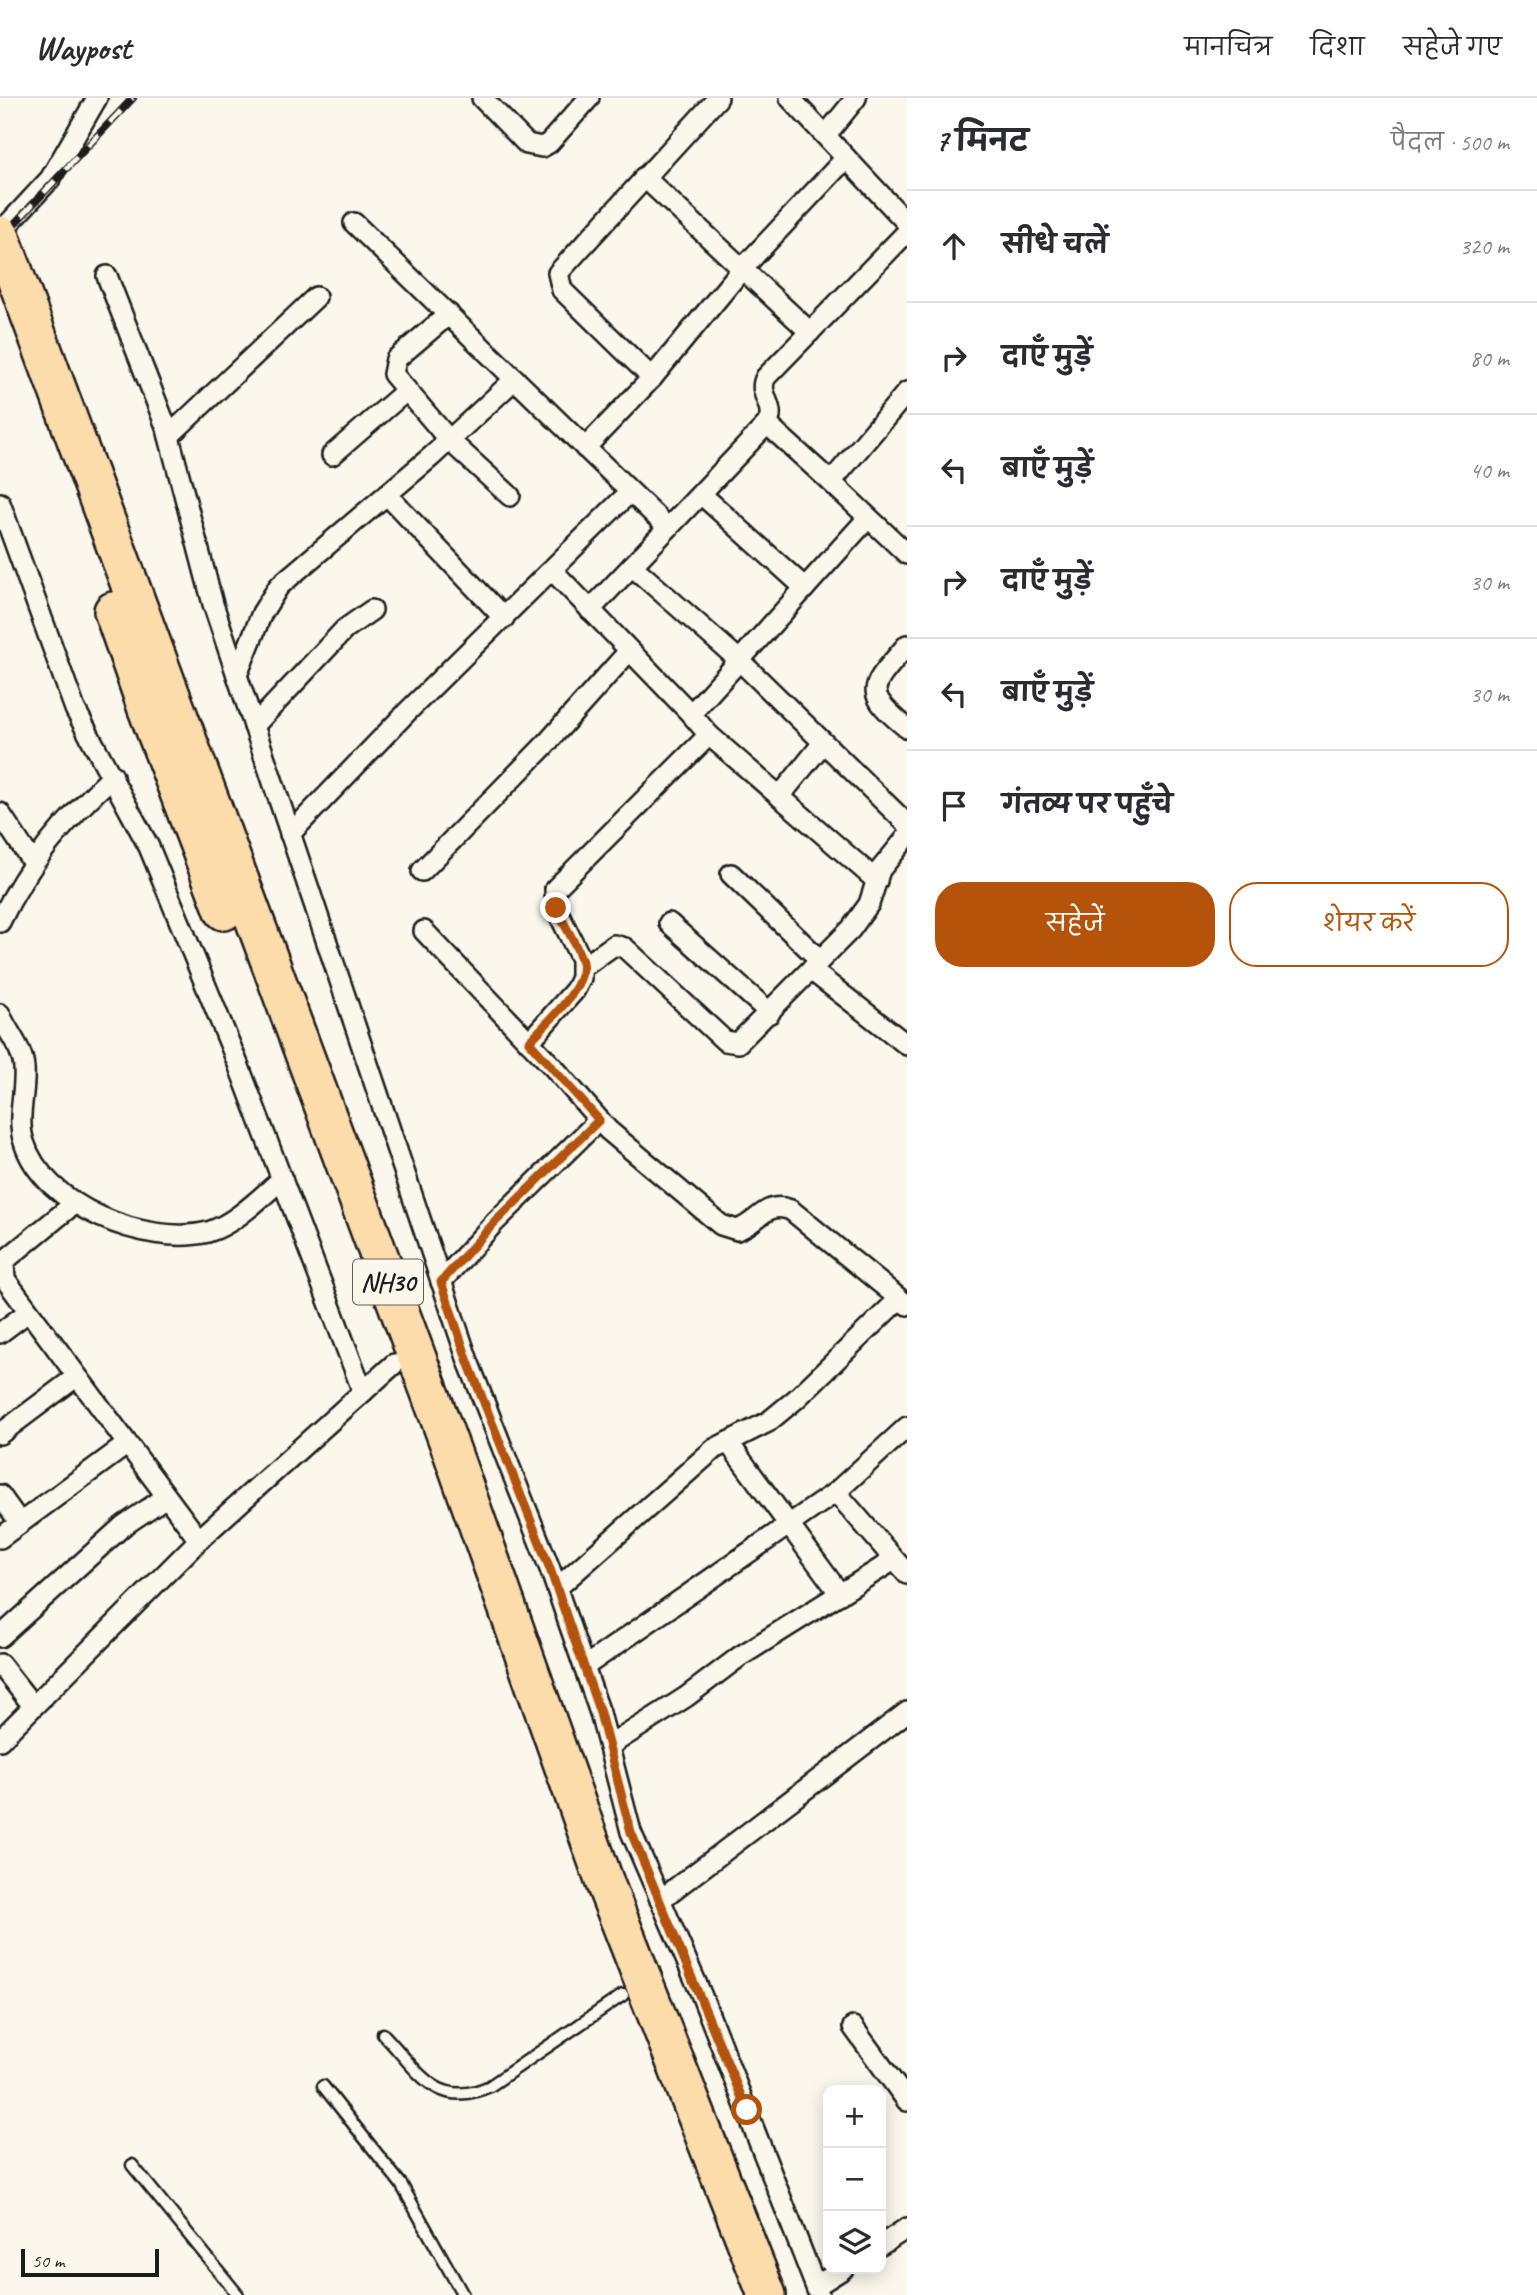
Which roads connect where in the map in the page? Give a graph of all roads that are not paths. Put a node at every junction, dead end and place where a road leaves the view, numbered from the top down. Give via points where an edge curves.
1 (97, 98) edge
2 (482, 98) edge
3 (589, 98) edge
4 (718, 98) edge
5 (790, 98) edge
6 (856, 98) edge
7 (826, 135) junction
8 (846, 158) junction
9 (644, 177) junction
10 (354, 223) dead end
11 (907, 223) edge
12 (907, 232) edge
13 (4, 245) edge
14 (742, 269) junction
15 (107, 276) dead end
16 (316, 297) dead end
17 (0, 303) edge
18 (449, 314) junction
19 (810, 331) junction
20 (652, 377) junction
21 (515, 379) junction
22 (406, 391) junction
23 (907, 393) edge
24 (767, 424) junction
25 (169, 436) junction
26 (450, 440) junction
27 (585, 448) junction
28 (332, 455) dead end
29 (831, 482) junction
30 (631, 492) junction
31 (701, 494) junction
32 (387, 495) junction
33 (510, 496) dead end
34 (0, 503) edge
35 (868, 518) junction
36 (668, 528) junction
37 (6, 539) edge
38 (907, 554) edge
39 (632, 566) junction
40 (553, 571) junction
41 (805, 588) junction
42 (372, 610) dead end
43 (590, 610) junction
44 (504, 618) junction
45 (907, 645) edge
46 (629, 651) junction
47 (739, 660) junction
48 (237, 676) junction
49 (691, 714) junction
50 (254, 726) junction
51 (907, 728) edge
52 (709, 735) junction
53 (823, 743) junction
54 (113, 776) junction
55 (780, 796) junction
56 (0, 813) edge
57 (907, 824) edge
58 (290, 834) junction
59 (907, 837) edge
60 (33, 863) junction
61 (422, 871) dead end
62 (731, 874) dead end
63 (877, 881) junction
64 (0, 922) edge
65 (669, 923) dead end
66 (424, 931) dead end
67 (816, 965) junction
68 (583, 967) junction
69 (770, 1013) junction
70 (0, 1014) edge
71 (529, 1042) junction
72 (907, 1045) edge
73 (599, 1120) junction
74 (282, 1180) junction
75 (75, 1203) junction
76 (907, 1279) edge
77 (441, 1282) junction
78 (900, 1299) edge
79 (28, 1312) junction
80 (0, 1332) edge
81 (394, 1364) junction
82 (76, 1377) junction
83 (363, 1392) junction
84 (907, 1427) edge
85 (0, 1434) edge
86 (728, 1442) junction
87 (125, 1445) junction
88 (836, 1492) junction
89 (0, 1494) edge
90 (166, 1497) junction
91 (20, 1523) junction
92 (788, 1526) junction
93 (0, 1538) edge
94 (199, 1540) junction
95 (894, 1560) junction
96 (907, 1574) edge
97 (557, 1588) junction
98 (840, 1594) junction
99 (0, 1637) edge
100 (0, 1664) edge
101 (584, 1667) junction
102 (33, 1706) junction
103 (907, 1712) edge
104 (0, 1740) edge
105 (609, 1746) junction
106 (660, 1899) junction
107 (623, 1995) junction
108 (853, 2028) dead end
109 (383, 2034) dead end
110 (323, 2086) dead end
111 (907, 2101) edge
112 (132, 2165) dead end
113 (907, 2228) edge
114 (886, 2242) edge
115 (837, 2274) edge
116 (818, 2290) edge
117 (238, 2295) edge
118 (463, 2295) edge
119 (742, 2295) edge
120 (767, 2295) edge

1 - 13 street via 50,179
2 - 3 street via 536,148 549,144
4 - 9 street
5 - 7 street
6 - 7 street
7 - 8 street
8 - 11 street
8 - 14 street
9 - 14 street
9 - 20 street via 563,264 558,282
10 - 18 street
12 - 19 street
13 - 120 highway, NH30 via 462,1478 606,1886
14 - 19 street
14 - 20 street
15 - 25 street
16 - 25 street
17 - 81 highway, NH30 via 147,709
18 - 21 street
18 - 22 street via 396,359 393,374
19 - 24 street via 762,382 771,410
20 - 27 street
21 - 26 street
21 - 27 street
22 - 26 street
22 - 28 street
23 - 29 street
24 - 29 street
24 - 31 street
25 - 48 street
26 - 32 street
26 - 33 street
27 - 30 street
29 - 35 street
30 - 36 street
30 - 40 street
31 - 36 street
31 - 41 street
32 - 44 street
32 - 48 street via 270,597
34 - 37 street
35 - 38 street
35 - 41 street
36 - 39 street
37 - 54 street via 75,709
39 - 43 street
39 - 47 street
40 - 43 street
40 - 44 street
41 - 47 street
42 - 50 street via 345,629
43 - 46 street
44 - 58 street
45 - 51 street via 878,680 875,691 882,708
46 - 49 street
46 - 61 street
47 - 49 street
47 - 53 street
48 - 50 street
49 - 52 street
50 - 58 street
52 - 55 street
52 - 68 street via 555,889 556,908
53 - 55 street
53 - 57 street
54 - 60 street via 56,831
54 - 74 street via 149,847
55 - 63 street
56 - 60 street
58 - 77 street
59 - 63 street
60 - 64 street
62 - 67 street
63 - 67 street via 863,914
65 - 69 street
66 - 71 street
67 - 69 street
67 - 72 street
68 - 69 street via 614,945 625,948 725,1041 744,1040
68 - 71 street via 575,990
70 - 75 street via 24,1065 23,1142 37,1168
71 - 73 street
73 - 77 street
73 - 78 street via 721,1225 737,1230 766,1209 792,1210
74 - 75 street via 225,1224 189,1235 142,1232
74 - 83 street
75 - 79 street via 4,1263 5,1279
76 - 78 street
77 - 97 street
78 - 86 street via 796,1399 768,1422
79 - 80 street
79 - 82 street
81 - 83 street
81 - 107 highway, NH30
82 - 85 street
82 - 87 street
83 - 94 street
84 - 88 street
86 - 92 street
86 - 97 street via 697,1462
87 - 90 street
87 - 91 street
88 - 92 street
88 - 95 street
89 - 91 street
90 - 94 street
90 - 99 street via 123,1527
91 - 93 street
92 - 98 street
92 - 101 street
94 - 102 street
95 - 96 street
95 - 98 street
97 - 101 street
98 - 105 street
100 - 102 street
101 - 105 street
102 - 104 street
103 - 106 street
105 - 106 street via 631,1832
106 - 116 street
107 - 109 lane via 471,2095 444,2093 432,2085
107 - 119 highway, NH30
108 - 111 street
110 - 118 lane via 401,2184
112 - 117 lane
113 - 114 street
115 - 116 street

